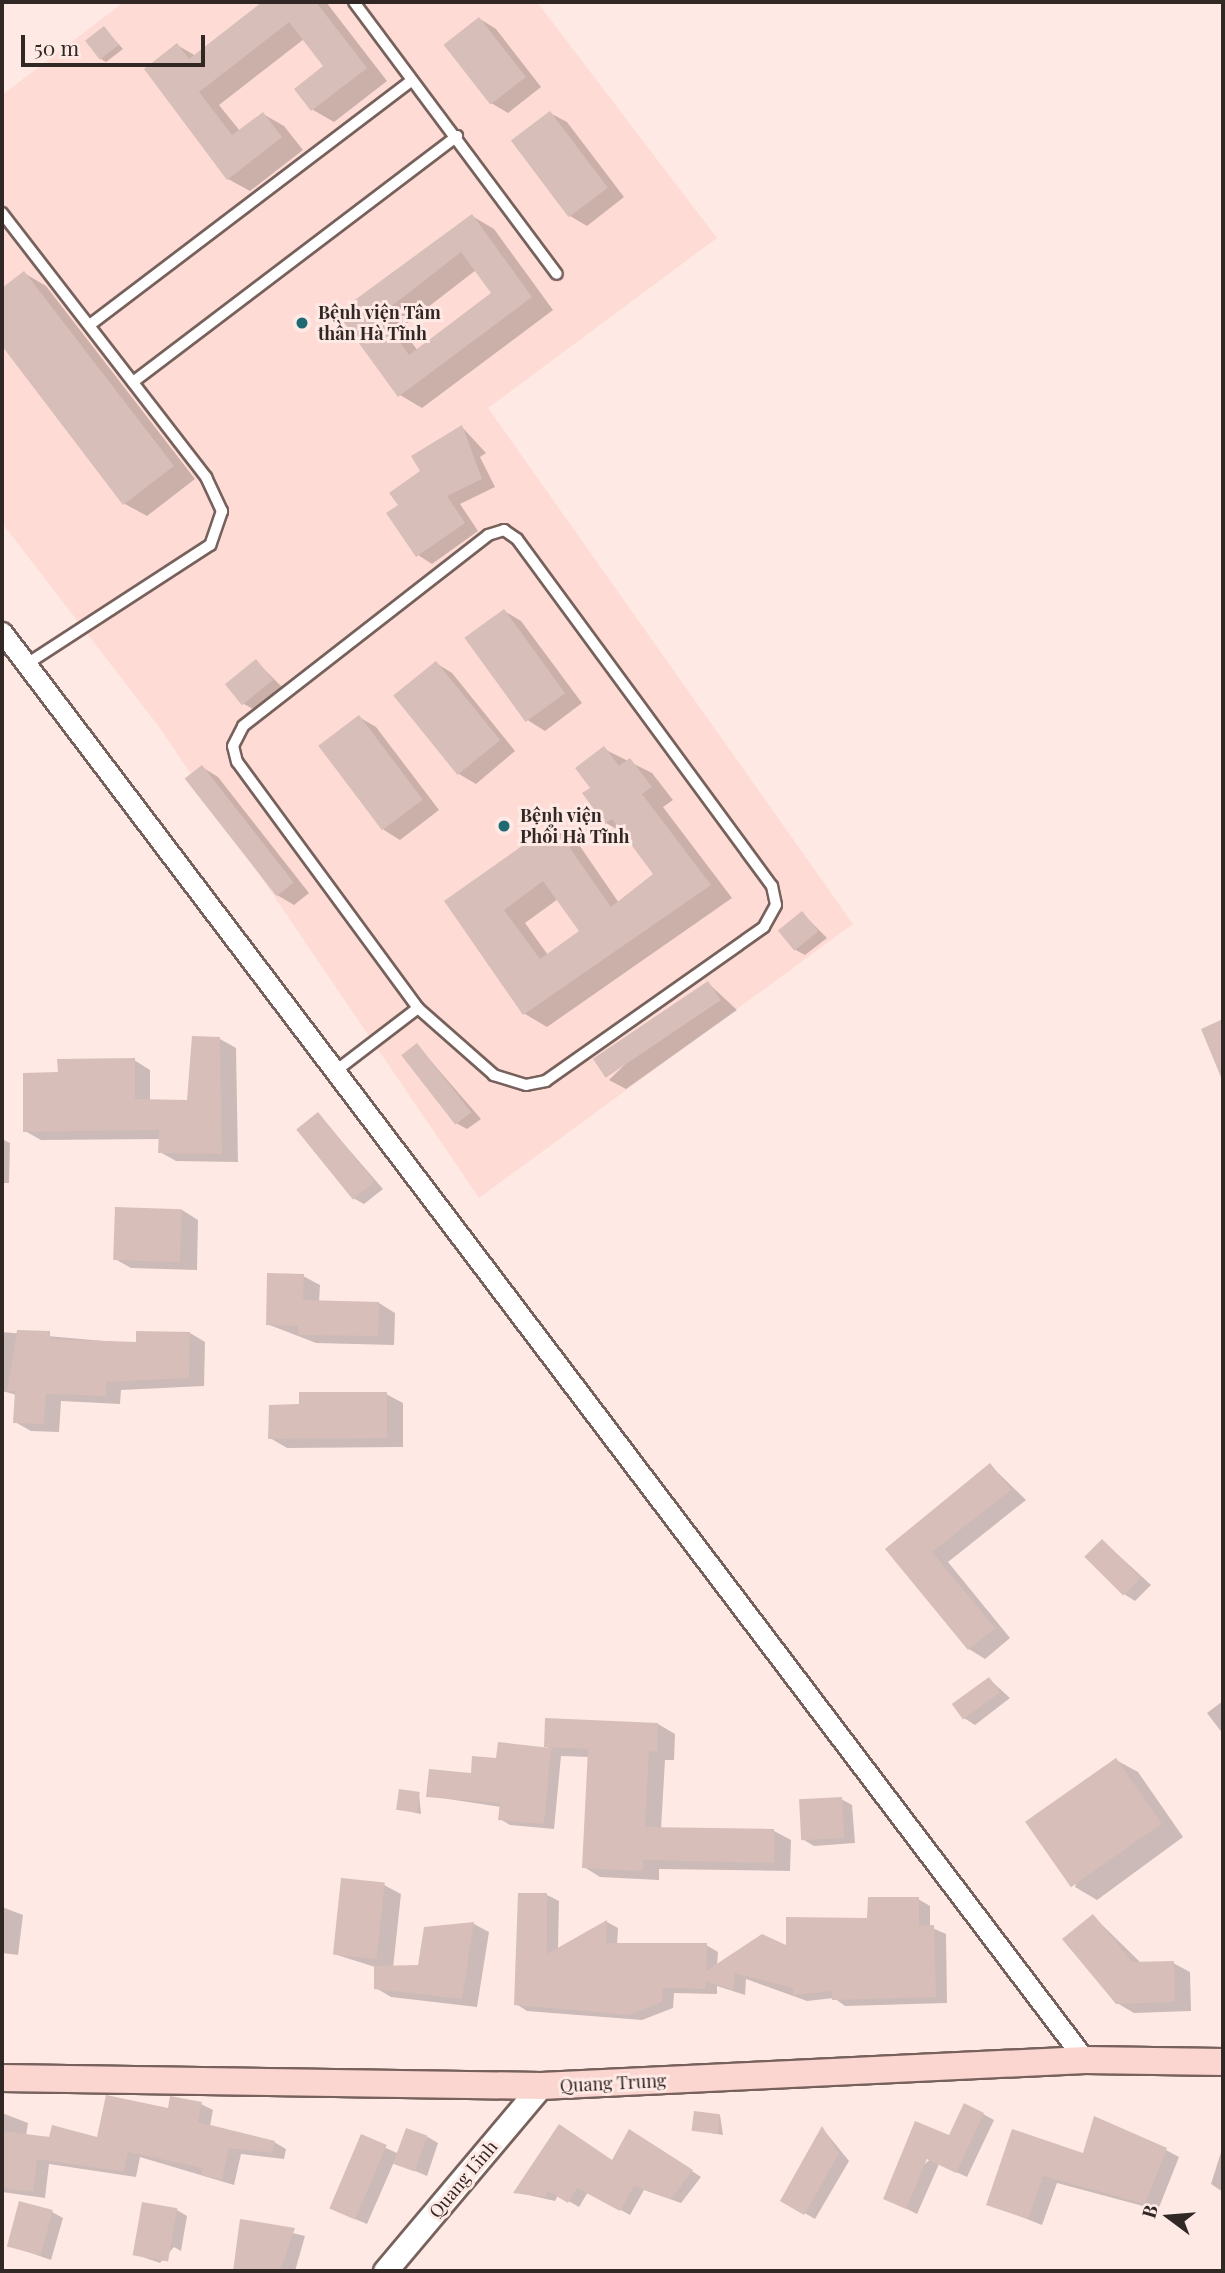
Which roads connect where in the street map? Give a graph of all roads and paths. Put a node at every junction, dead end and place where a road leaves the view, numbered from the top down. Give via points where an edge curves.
1 (354, 2) edge
2 (412, 80) junction
3 (457, 136) junction
4 (2, 213) edge
5 (557, 274) dead end
6 (91, 324) junction
7 (133, 382) junction
8 (2, 632) edge
9 (27, 664) junction
10 (418, 1008) junction
11 (333, 1073) junction
12 (1086, 2060) junction
13 (1223, 2062) edge
14 (2, 2078) edge
15 (541, 2087) junction
16 (385, 2271) edge

1 - 2 lane
2 - 3 lane
2 - 6 lane
3 - 5 lane
3 - 7 lane
4 - 6 lane
6 - 7 lane
7 - 9 lane via 215,490 222,512 219,532 192,558
8 - 9 street
9 - 11 street
10 - 10 lane via 237,762 235,738 243,726 488,535 504,530 517,538 772,886 776,905 764,927 533,1084 495,1075
10 - 11 lane
11 - 12 street
12 - 13 main road, Quang Trung
12 - 15 main road, Quang Trung
14 - 15 main road, Quang Trung
15 - 16 street, Quang Lĩnh

